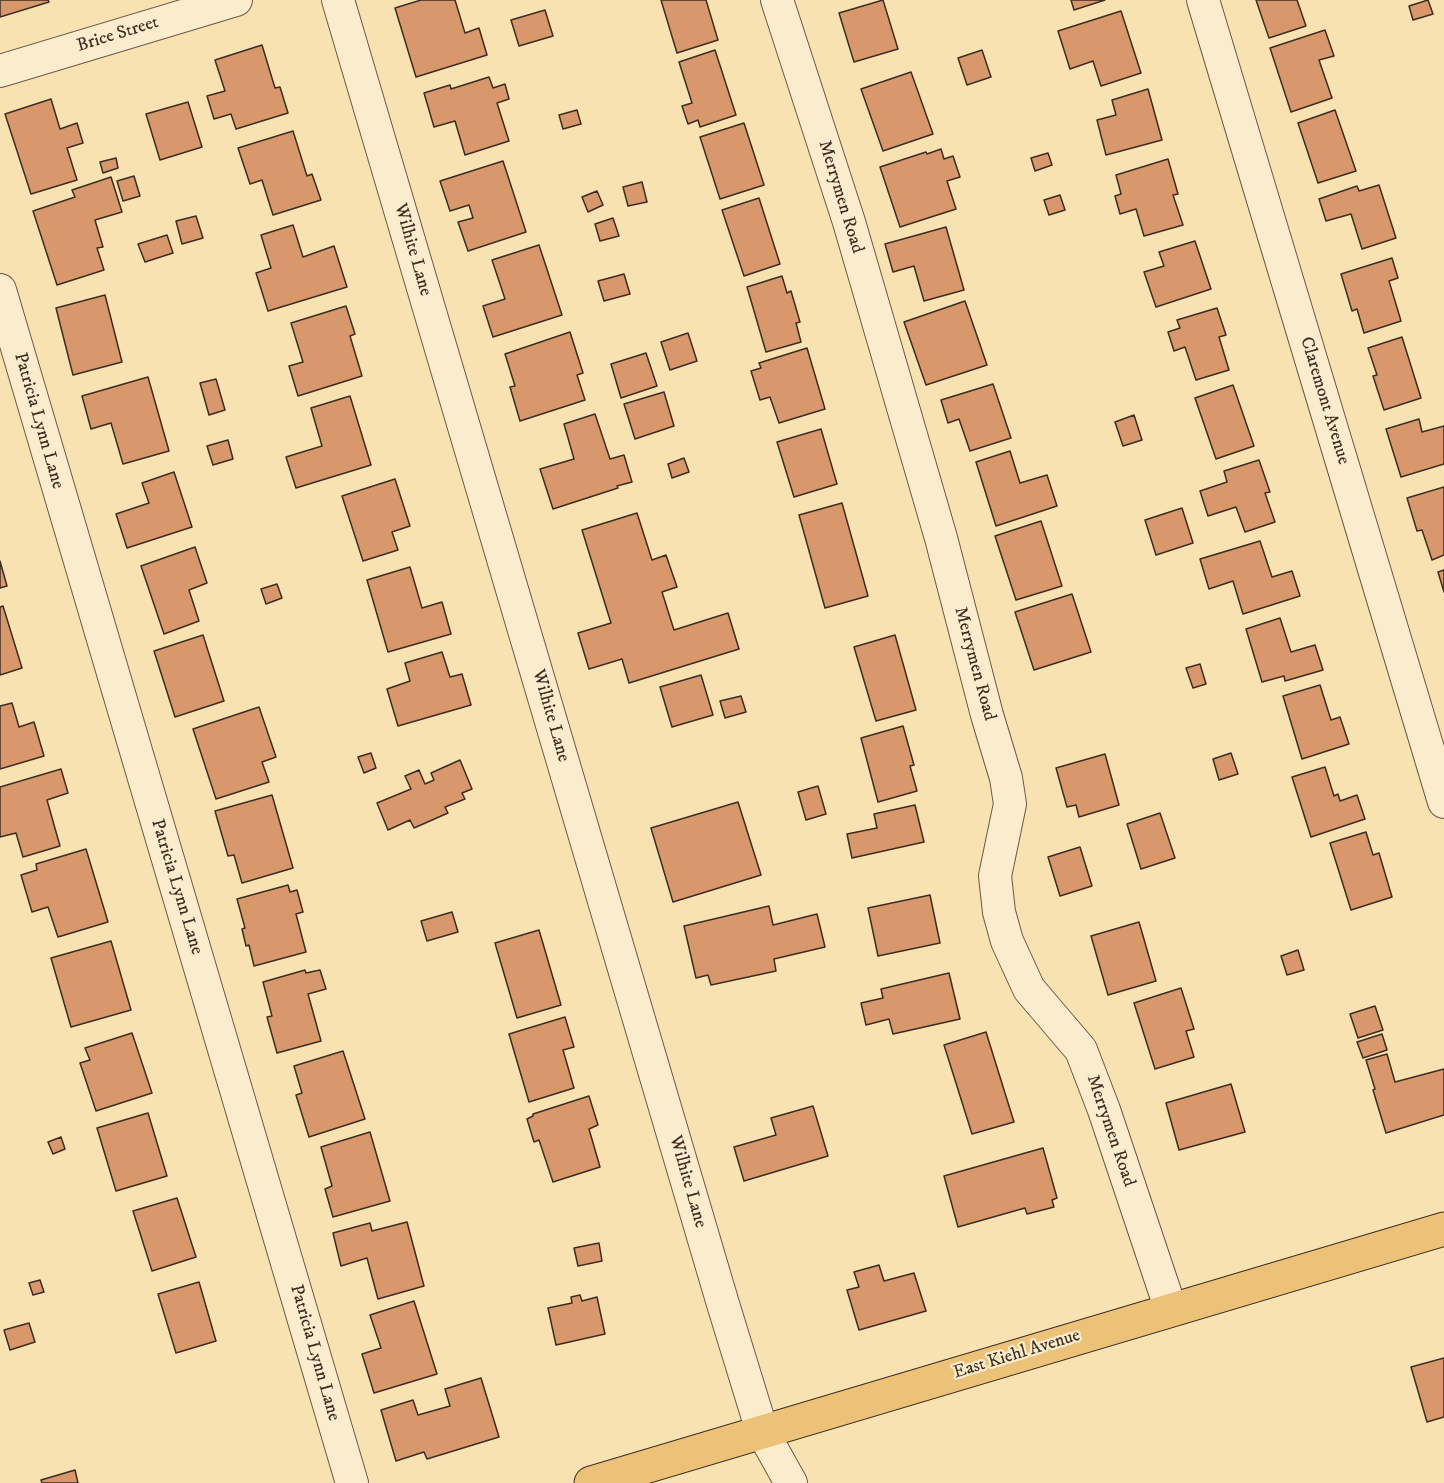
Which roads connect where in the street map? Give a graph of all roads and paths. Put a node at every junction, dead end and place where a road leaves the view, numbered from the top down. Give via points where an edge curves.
1 (236, 0) edge
2 (338, 0) edge
3 (777, 0) edge
4 (1203, 0) edge
5 (0, 71) edge
6 (0, 290) edge
7 (1444, 802) edge
8 (1444, 1229) edge
9 (1171, 1310) junction
10 (762, 1431) junction
11 (352, 1483) edge
12 (591, 1483) edge
13 (791, 1483) edge

1 - 5 street, Brice Street
2 - 10 street, Wilhite Lane
3 - 9 street, Merrymen Road via 849,222 1006,778 1010,804 995,876 1007,941 1029,989 1081,1050
4 - 7 street, Claremont Avenue
6 - 11 street, Patricia Lynn Lane
8 - 9 main road, East Kiehl Avenue
9 - 10 main road, East Kiehl Avenue
10 - 12 main road, East Kiehl Avenue
10 - 13 street, Wilhite Lane

